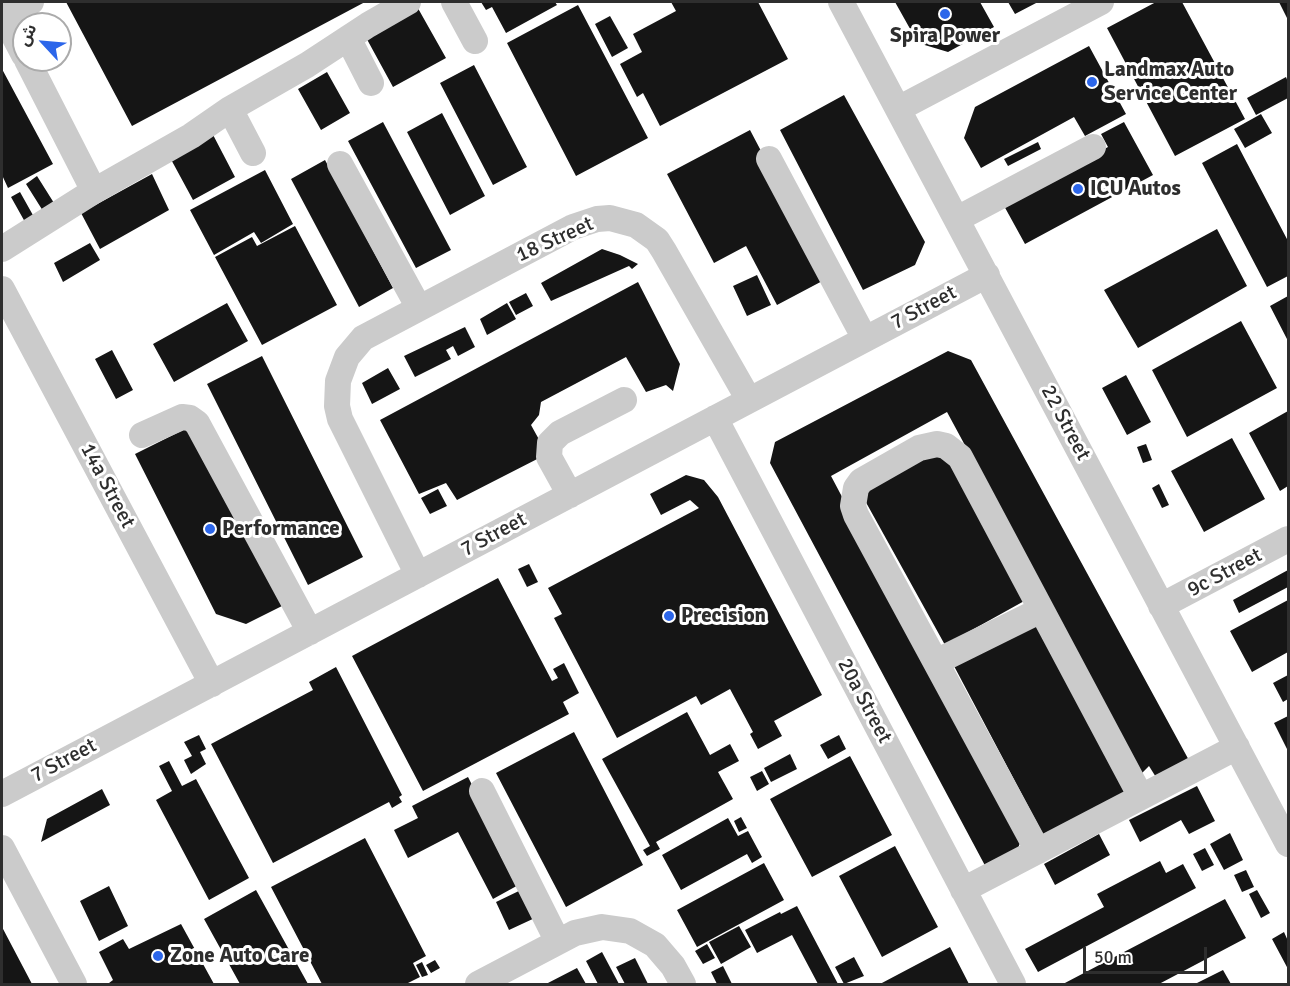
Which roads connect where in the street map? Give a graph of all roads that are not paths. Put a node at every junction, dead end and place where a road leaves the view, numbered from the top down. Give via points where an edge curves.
1 (32, 2) edge
2 (408, 2) edge
3 (454, 2) edge
4 (841, 2) edge
5 (1101, 2) edge
6 (3, 18) edge
7 (12, 34) edge
8 (348, 38) junction
9 (475, 41) dead end
10 (33, 72) edge
11 (371, 83) dead end
12 (230, 108) junction
13 (898, 109) junction
14 (1093, 147) dead end
15 (254, 153) dead end
16 (769, 159) dead end
17 (340, 164) dead end
18 (94, 191) junction
19 (957, 219) junction
20 (2, 249) edge
21 (987, 275) junction
22 (2, 289) edge
23 (419, 308) junction
24 (865, 339) junction
25 (624, 400) dead end
26 (749, 400) junction
27 (716, 418) junction
28 (142, 435) dead end
29 (570, 495) junction
30 (1288, 539) edge
31 (418, 575) junction
32 (1161, 606) junction
33 (1041, 610) junction
34 (310, 632) junction
35 (936, 662) junction
36 (212, 684) junction
37 (1237, 747) junction
38 (482, 791) dead end
39 (2, 794) edge
40 (1141, 797) junction
41 (1279, 806) edge
42 (1288, 844) edge
43 (2, 848) edge
44 (1038, 851) junction
45 (963, 890) junction
46 (558, 942) junction
47 (74, 984) edge
48 (478, 984) edge
49 (683, 984) edge
50 (1013, 984) edge

1 - 6 street
2 - 8 street
3 - 9 street
4 - 13 street, 22 Street
5 - 13 street
6 - 7 street
8 - 11 street
8 - 12 street
10 - 18 street
12 - 15 street
12 - 18 street via 191,136
13 - 19 street, 22 Street
14 - 19 street
16 - 24 street
17 - 23 street
18 - 20 street
19 - 21 street, 22 Street
21 - 24 street, 7 Street
21 - 32 street, 22 Street
22 - 36 street, 14a Street
23 - 26 street, 18 Street via 585,222 610,218 623,221 647,232 664,251
23 - 31 street, 18 Street via 359,342 342,369 337,394 344,431
24 - 26 street, 7 Street
25 - 29 street via 560,433 550,443 549,457
26 - 27 street, 7 Street
27 - 29 street, 7 Street
27 - 45 street, 20a Street
28 - 34 street via 182,417 197,423
29 - 31 street, 7 Street
30 - 32 street, 9c Street
31 - 34 street, 7 Street
32 - 37 street, 22 Street
33 - 35 street
33 - 35 street via 960,457 937,444 919,448 861,481 853,506
33 - 40 street
34 - 36 street, 7 Street
35 - 44 street
36 - 39 street, 7 Street
37 - 40 street
37 - 41 street, 22 Street
38 - 46 street
40 - 44 street
41 - 42 street, 22 Street
43 - 47 street
44 - 45 street
45 - 50 street, 20a Street
46 - 48 street
46 - 49 street via 575,933 602,927 630,932 655,945

